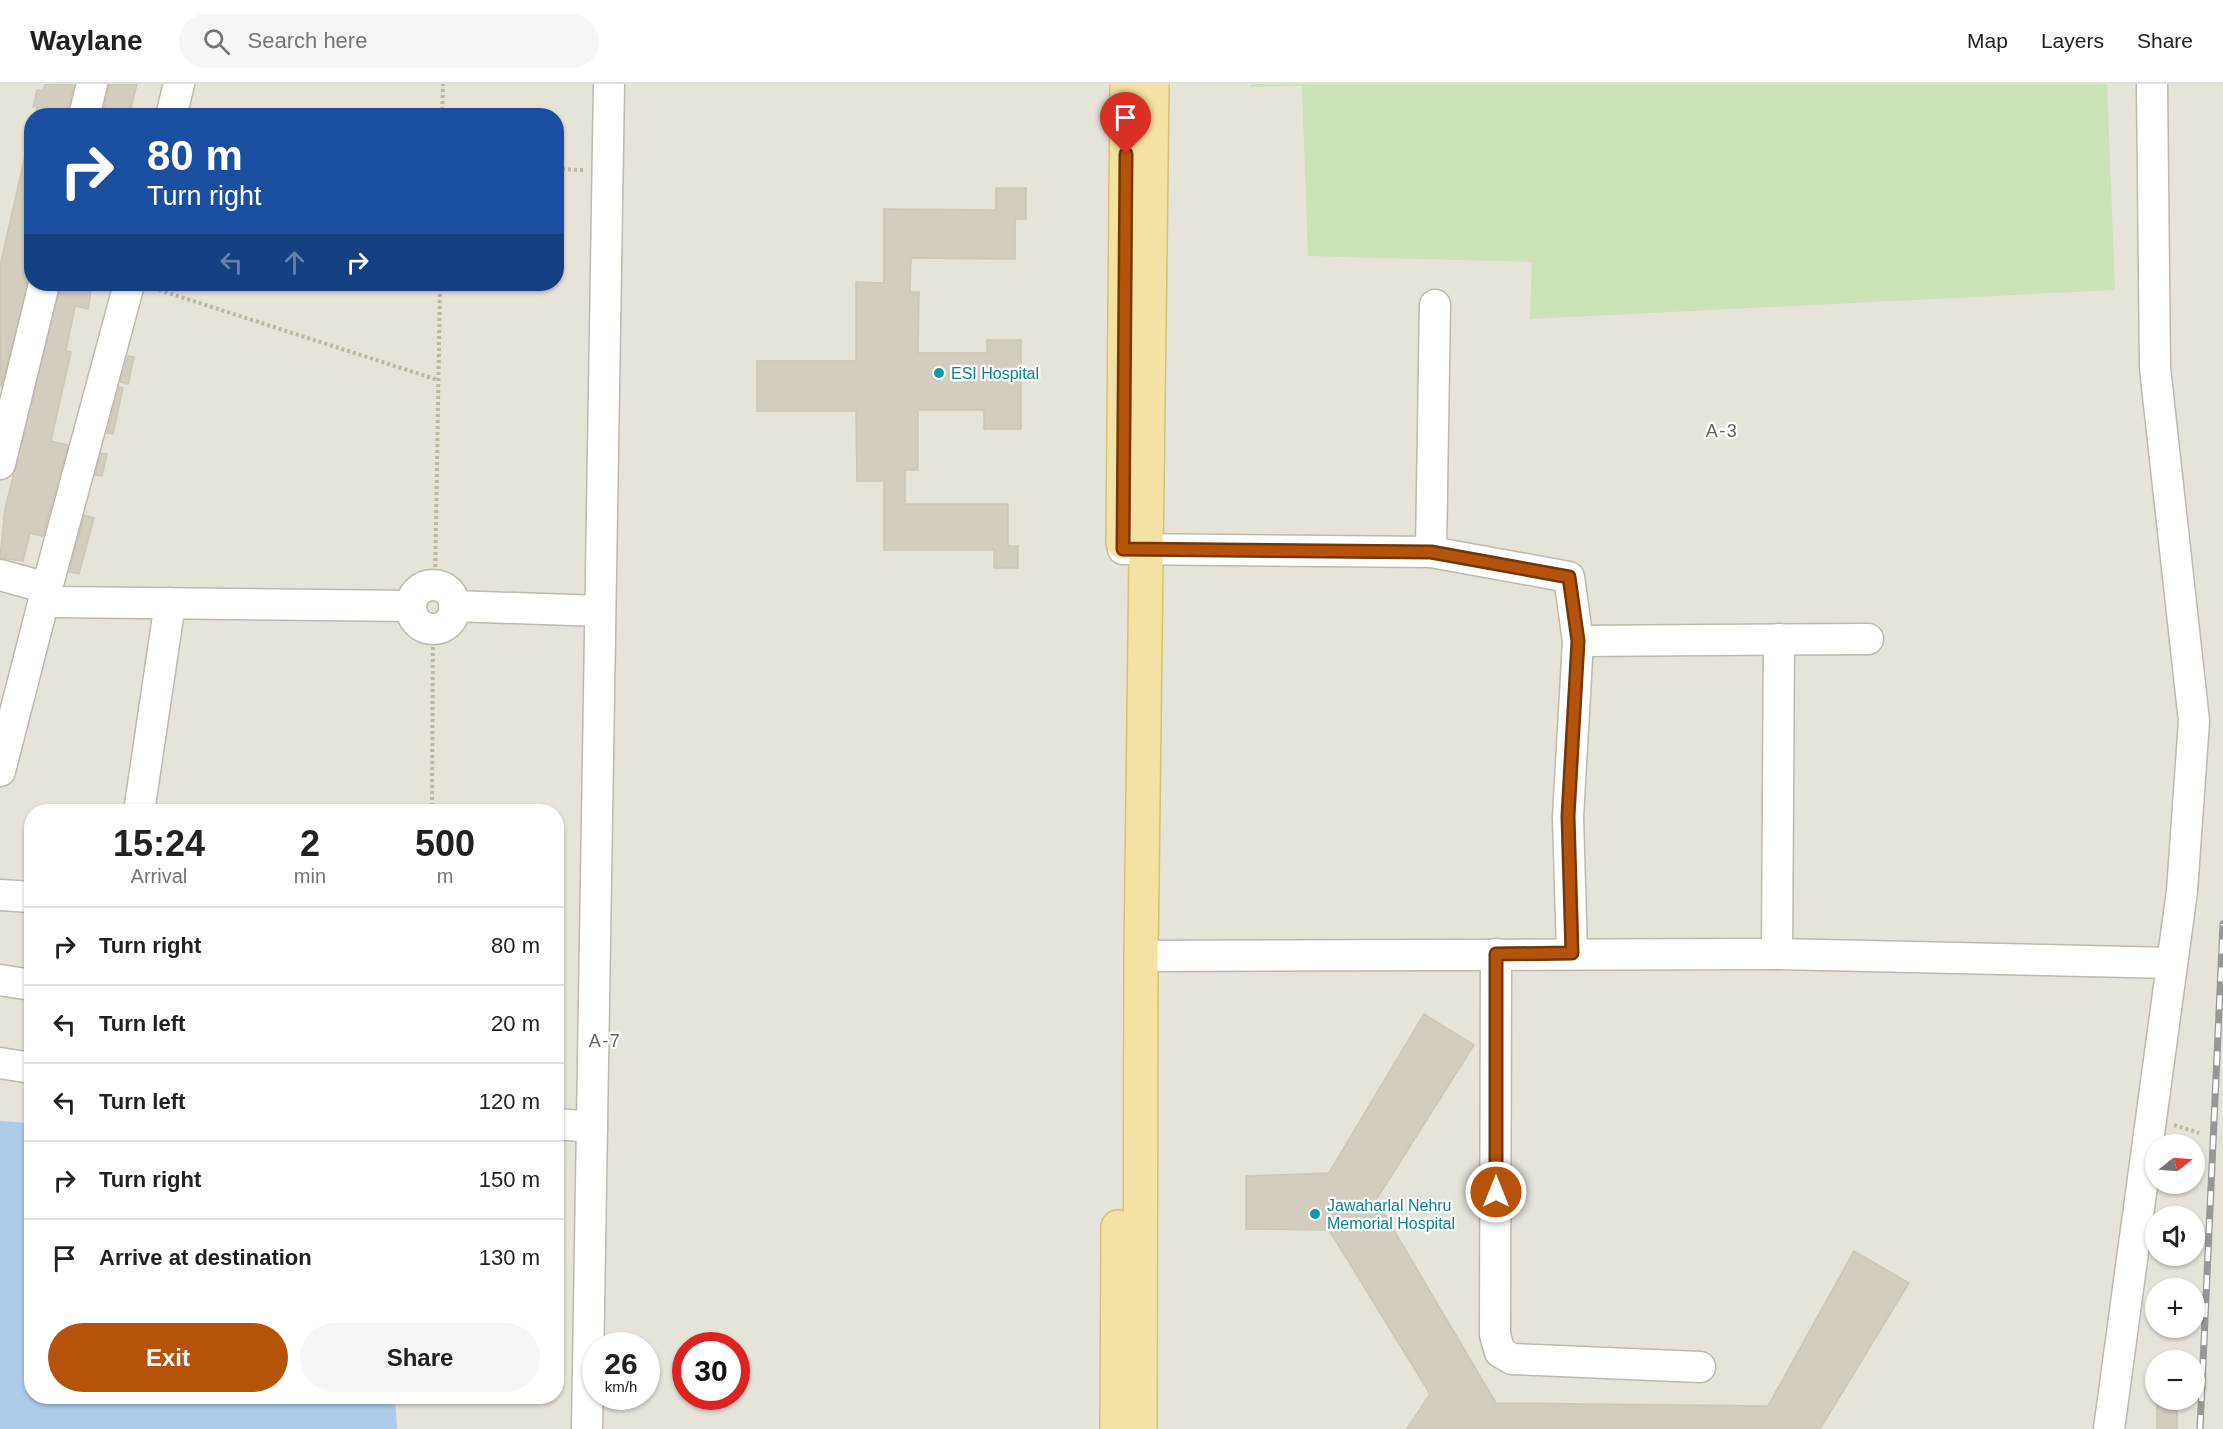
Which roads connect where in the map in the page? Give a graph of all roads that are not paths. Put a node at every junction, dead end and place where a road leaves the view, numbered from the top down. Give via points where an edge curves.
1 (92, 84) edge
2 (179, 84) edge
3 (609, 84) edge
4 (1127, 84) edge
5 (1152, 84) edge
6 (2152, 84) edge
7 (86, 108) edge
8 (173, 108) edge
9 (42, 291) edge
10 (137, 291) edge
11 (1435, 305) dead end
12 (0, 464) edge
13 (1134, 549) junction
14 (1431, 552) junction
15 (0, 575) edge
16 (47, 588) junction
17 (444, 595) junction
18 (170, 603) junction
19 (411, 606) junction
20 (600, 611) junction
21 (1779, 639) junction
22 (1868, 639) dead end
23 (1578, 641) junction
24 (0, 771) edge
25 (140, 804) edge
26 (0, 895) edge
27 (24, 896) edge
28 (1572, 953) junction
29 (1496, 954) junction
30 (1777, 954) junction
31 (1142, 956) junction
32 (2172, 963) junction
33 (0, 980) edge
34 (24, 984) edge
35 (0, 1063) edge
36 (24, 1067) edge
37 (564, 1125) edge
38 (592, 1127) junction
39 (1700, 1367) dead end
40 (588, 1429) edge
41 (1116, 1429) edge
42 (1140, 1429) edge
43 (2109, 1429) edge

1 - 7 street
2 - 8 street
3 - 20 street
4 - 13 main road
5 - 13 main road
6 - 32 street via 2155,368 2194,721 2182,891
9 - 12 street
10 - 16 street
11 - 14 street
13 - 14 street
13 - 31 main road
13 - 41 main road
14 - 23 street via 1569,577
15 - 16 street
16 - 18 street via 54,602
16 - 24 street
17 - 19 street via 421,588
17 - 19 street via 452,616 433,628 415,620
17 - 20 street
18 - 19 street
18 - 25 street
20 - 38 street
21 - 22 street
21 - 23 street
21 - 30 street
23 - 28 street via 1568,816
26 - 27 street
28 - 29 street
28 - 30 street
29 - 31 street
29 - 39 street via 1495,1335 1500,1352 1512,1359
30 - 32 street
31 - 42 main road
32 - 43 street
33 - 34 street
35 - 36 street
37 - 38 street
38 - 40 street

